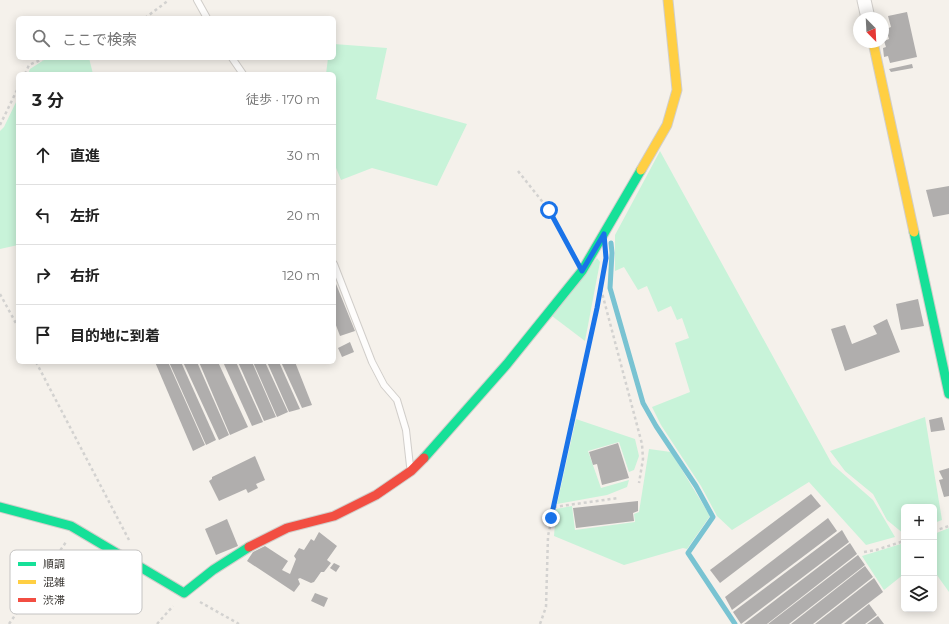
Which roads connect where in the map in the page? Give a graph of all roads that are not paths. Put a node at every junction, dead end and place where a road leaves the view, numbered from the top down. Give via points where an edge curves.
1 (197, 0) edge
2 (668, 0) edge
3 (864, 0) edge
4 (867, 12) edge
5 (206, 16) edge
6 (874, 48) edge
7 (233, 60) edge
8 (242, 72) edge
9 (336, 269) edge
10 (949, 394) edge
11 (411, 472) junction
12 (0, 507) edge
13 (111, 550) edge
14 (142, 568) edge

1 - 5 lane
2 - 11 street via 678,90 667,125 582,271 440,442
3 - 4 street
6 - 10 street
7 - 8 lane
9 - 11 lane via 372,362 384,385 397,400 406,430
11 - 14 street via 376,495 334,516 287,528 244,549 184,593
12 - 13 street via 75,529

